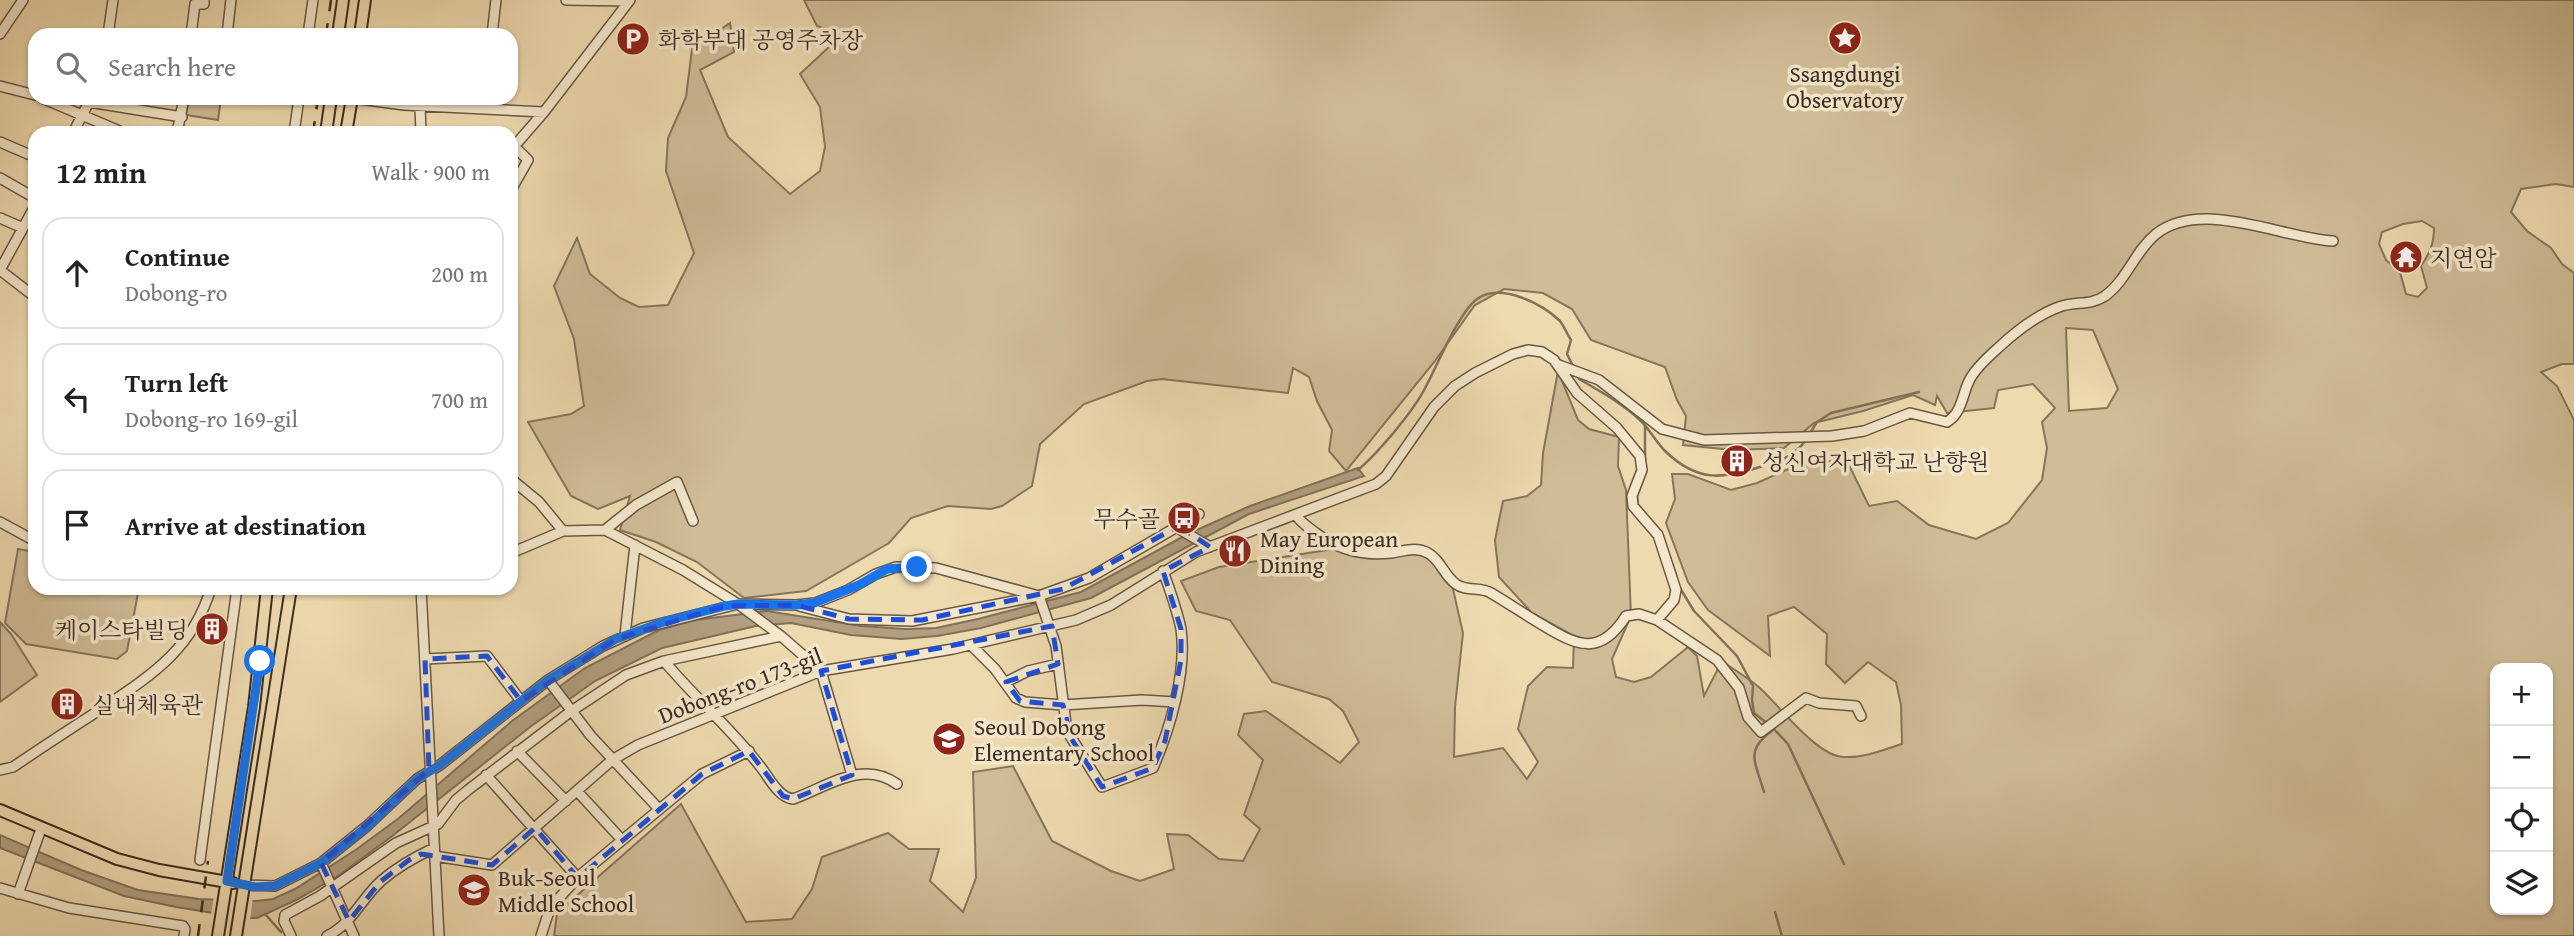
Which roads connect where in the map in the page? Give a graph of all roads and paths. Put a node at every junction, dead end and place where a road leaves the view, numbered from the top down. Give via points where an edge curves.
1 (23, 0) edge
2 (113, 0) edge
3 (204, 0) edge
4 (231, 0) edge
5 (313, 0) edge
6 (343, 0) edge
7 (365, 0) edge
8 (496, 0) edge
9 (566, 0) edge
10 (629, 0) edge
11 (109, 28) edge
12 (192, 28) edge
13 (229, 28) edge
14 (309, 28) edge
15 (339, 28) edge
16 (361, 28) edge
17 (493, 28) edge
18 (0, 34) edge
19 (0, 86) edge
20 (28, 93) edge
21 (60, 105) edge
22 (88, 105) edge
23 (117, 105) edge
24 (183, 105) edge
25 (298, 105) edge
26 (330, 105) edge
27 (351, 105) edge
28 (412, 105) edge
29 (484, 105) edge
30 (420, 106) junction
31 (483, 109) junction
32 (544, 112) junction
33 (83, 114) junction
34 (182, 117) junction
35 (77, 126) edge
36 (109, 126) edge
37 (179, 126) edge
38 (295, 126) edge
39 (327, 126) edge
40 (347, 126) edge
41 (421, 126) edge
42 (518, 141) edge
43 (0, 142) edge
44 (518, 152) edge
45 (28, 155) edge
46 (518, 176) edge
47 (0, 178) edge
48 (28, 194) edge
49 (0, 218) edge
50 (28, 219) edge
51 (23, 228) junction
52 (2333, 241) dead end
53 (0, 270) edge
54 (28, 292) edge
55 (1561, 366) junction
56 (518, 485) edge
57 (1199, 514) dead end
58 (1296, 515) junction
59 (693, 521) dead end
60 (0, 522) edge
61 (1180, 528) junction
62 (605, 530) junction
63 (563, 531) junction
64 (28, 537) edge
65 (635, 545) junction
66 (1208, 545) junction
67 (518, 550) edge
68 (1163, 571) junction
69 (209, 595) edge
70 (236, 595) edge
71 (266, 595) edge
72 (289, 595) edge
73 (421, 595) edge
74 (1040, 598) junction
75 (739, 605) junction
76 (796, 605) junction
77 (1657, 620) junction
78 (1050, 624) junction
79 (778, 634) junction
80 (625, 635) junction
81 (971, 645) junction
82 (425, 659) junction
83 (664, 661) junction
84 (1058, 664) junction
85 (821, 671) junction
86 (549, 682) junction
87 (1006, 682) junction
88 (521, 701) junction
89 (1175, 702) junction
90 (1063, 705) junction
91 (569, 710) junction
92 (715, 713) junction
93 (1861, 716) dead end
94 (517, 751) junction
95 (749, 751) junction
96 (612, 760) junction
97 (0, 770) edge
98 (429, 775) junction
99 (486, 775) junction
100 (852, 775) junction
101 (897, 784) dead end
102 (577, 791) junction
103 (566, 801) junction
104 (659, 809) junction
105 (0, 810) edge
106 (431, 824) junction
107 (535, 828) junction
108 (39, 834) junction
109 (622, 840) junction
110 (434, 852) junction
111 (200, 860) dead end
112 (322, 865) junction
113 (578, 878) junction
114 (226, 886) junction
115 (333, 886) junction
116 (0, 888) edge
117 (242, 889) junction
118 (19, 891) junction
119 (349, 921) junction
120 (219, 933) edge
121 (236, 934) edge
122 (184, 936) edge
123 (291, 936) edge
124 (327, 936) edge
125 (354, 936) edge
126 (439, 936) edge
127 (541, 936) edge

1 - 18 street
2 - 11 street
3 - 12 street via 204,4 195,4
4 - 13 street
5 - 14 street
6 - 15 main road
7 - 16 main road
8 - 17 street
9 - 10 street
10 - 32 street
19 - 20 street
21 - 33 street
22 - 33 street
23 - 34 street
24 - 34 street
25 - 38 street
26 - 39 main road
27 - 40 main road
28 - 30 street
29 - 31 street
30 - 31 street
30 - 41 street
31 - 32 street
32 - 42 street
33 - 35 street
33 - 36 street
34 - 37 street
43 - 45 street
44 - 46 street via 528,160
47 - 48 street
49 - 51 street
50 - 51 street
51 - 53 street
52 - 55 street, Dobong-ro 173-gil via 2213,219 2171,226 2153,236 2104,296 2059,307 2006,342 1972,377 1951,421 1910,413 1864,431 1832,436 1718,442 1662,429 1608,386
53 - 54 street
55 - 58 street, Dobong-ro 173-gil via 1545,353 1528,350 1475,373 1445,395 1379,482
55 - 77 street via 1577,393 1617,428 1641,458 1633,506 1658,535 1676,590 1674,600
56 - 63 street
57 - 61 street
58 - 66 street, Dobong-ro 173-gil
58 - 77 street via 1322,538 1342,548 1361,553 1427,552 1460,587 1489,591 1577,644 1604,641 1626,615
59 - 62 street via 677,482
60 - 64 street
61 - 66 street
61 - 74 street via 1089,579
62 - 63 street
62 - 65 street
63 - 67 street
65 - 75 street
65 - 80 street
66 - 68 street, Dobong-ro 173-gil
68 - 78 street, Dobong-ro 173-gil via 1111,605 1076,620
68 - 89 street via 1181,638
69 - 97 street via 190,636 154,673 13,766
70 - 111 street
71 - 114 main road
72 - 117 main road
73 - 82 street
74 - 76 street via 912,621 849,619
74 - 76 street via 936,568 896,567 833,597
74 - 78 street
75 - 76 street
75 - 79 street
75 - 80 street
77 - 93 street via 1717,660 1739,688 1748,717 1761,732 1806,698 1856,706
78 - 81 street, Dobong-ro 173-gil
78 - 84 street
79 - 83 street
79 - 85 street
80 - 86 street via 586,655
81 - 85 street, Dobong-ro 173-gil
81 - 87 street
82 - 88 street via 487,656
82 - 98 street
83 - 91 street via 626,675
83 - 92 street
84 - 87 street
84 - 90 street
85 - 92 street, Dobong-ro 173-gil
85 - 100 street
86 - 88 street
86 - 91 street
87 - 90 street via 1020,701
88 - 98 street
89 - 90 street
89 - 90 street via 1153,768 1102,787 1070,738
91 - 94 street
91 - 96 street
92 - 95 street
92 - 96 street, Dobong-ro 173-gil
94 - 99 street
94 - 103 street
95 - 100 street via 783,796 793,799
95 - 104 street via 702,774
96 - 102 street, Dobong-ro 173-gil
96 - 104 street
98 - 106 street
98 - 112 street via 417,779
99 - 106 street via 456,800 440,821
99 - 107 street
100 - 101 street via 876,773
102 - 103 street, Dobong-ro 173-gil
102 - 109 street
103 - 107 street, Dobong-ro 173-gil
104 - 109 street
105 - 108 main road
106 - 110 street
106 - 115 street
107 - 110 street, Dobong-ro 173-gil via 492,865
107 - 113 street
108 - 114 main road via 136,865
108 - 118 street
109 - 113 street
110 - 119 street via 409,860 380,882
110 - 126 street
112 - 115 street
112 - 117 street via 275,886
113 - 127 street via 550,908
114 - 117 main road
114 - 120 main road
115 - 119 street
115 - 123 street via 285,915
116 - 118 street
117 - 121 main road
118 - 122 street via 47,904 183,926
119 - 124 street
119 - 125 street

